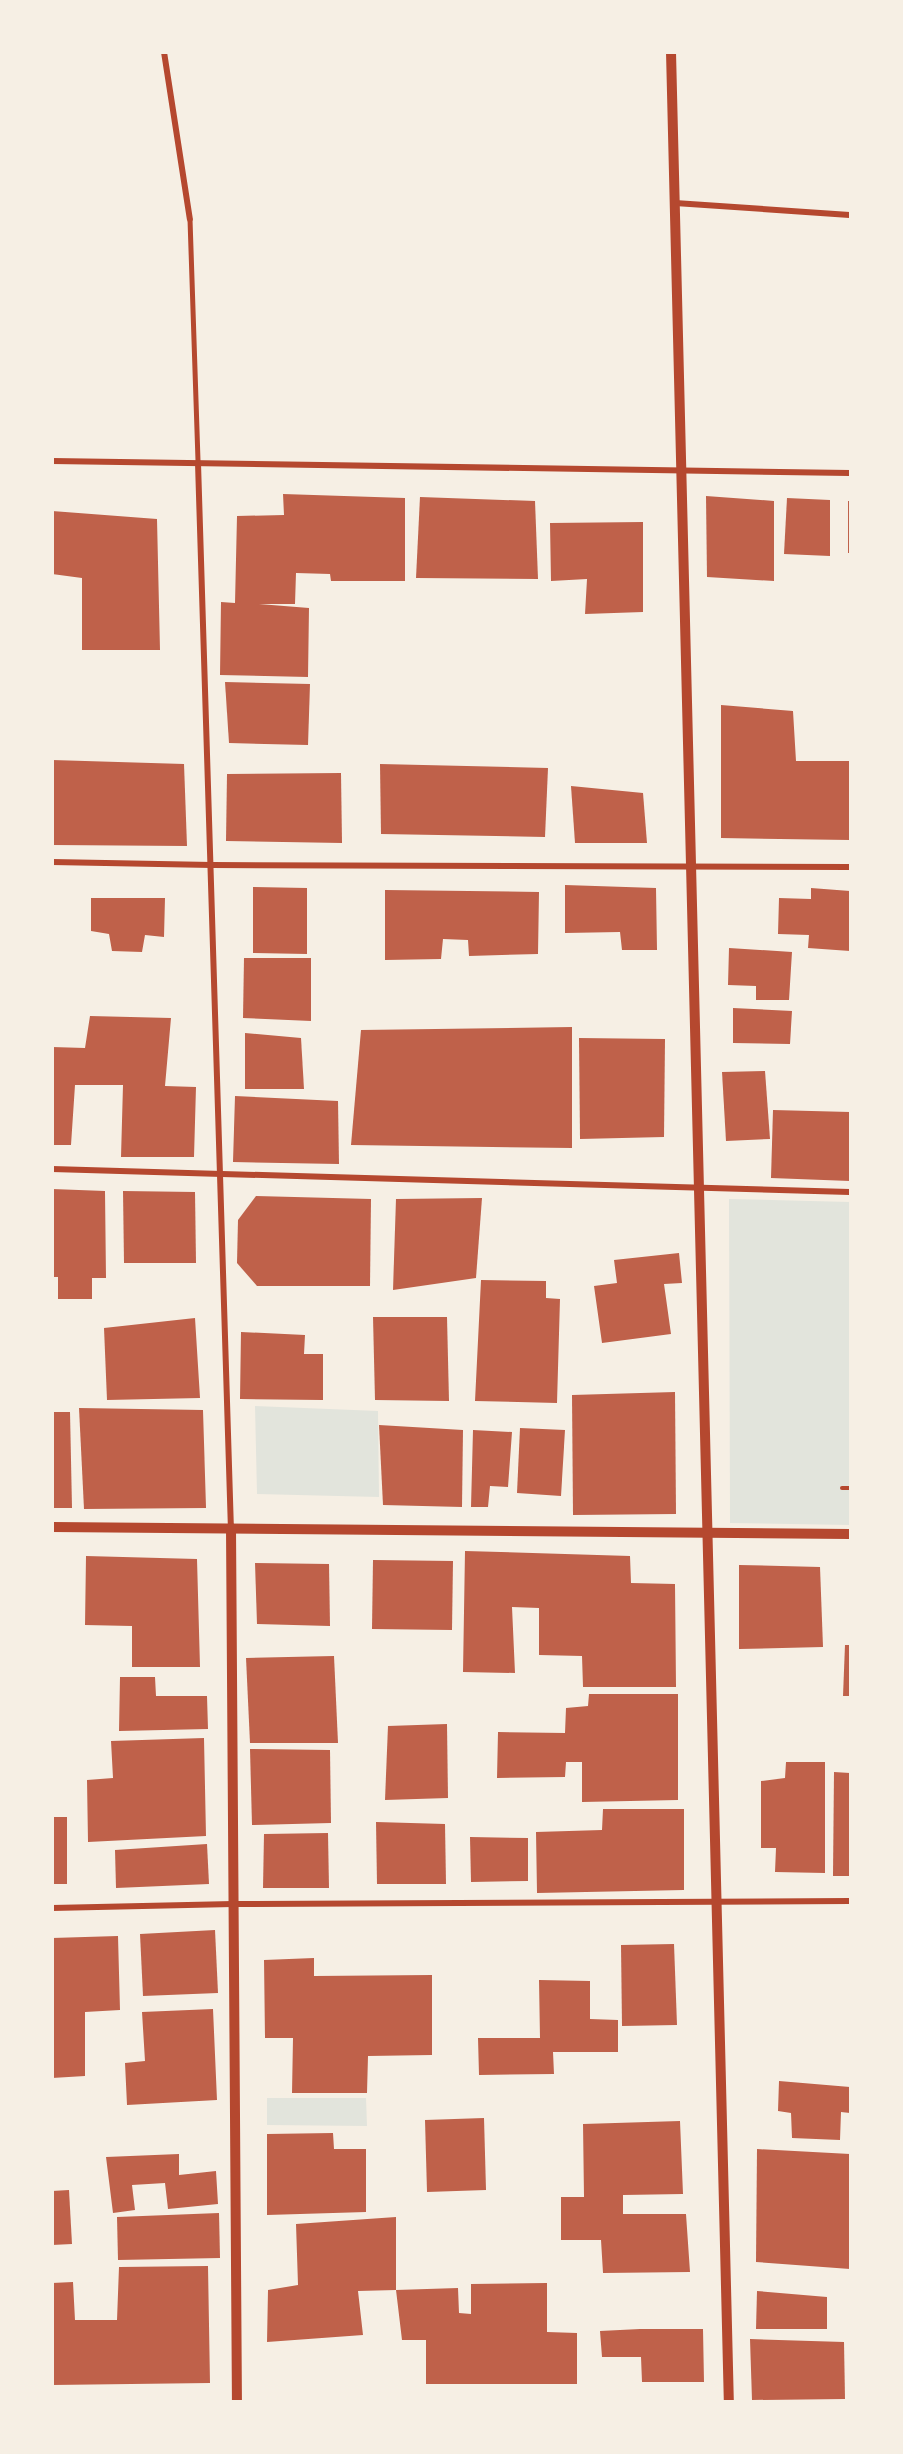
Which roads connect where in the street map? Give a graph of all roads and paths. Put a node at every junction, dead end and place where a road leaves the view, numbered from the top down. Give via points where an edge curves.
1 (164, 52) edge
2 (671, 52) edge
3 (674, 202) junction
4 (850, 215) edge
5 (190, 219) joint
6 (52, 461) edge
7 (198, 463) junction
8 (681, 471) junction
9 (850, 473) edge
10 (52, 862) edge
11 (212, 866) junction
12 (691, 866) junction
13 (850, 867) edge
14 (52, 1169) edge
15 (218, 1174) junction
16 (699, 1188) junction
17 (850, 1192) edge
18 (842, 1488) dead end
19 (850, 1488) edge
20 (52, 1527) edge
21 (231, 1528) junction
22 (707, 1533) junction
23 (850, 1534) edge
24 (717, 1900) junction
25 (850, 1901) edge
26 (233, 1904) junction
27 (52, 1908) edge
28 (237, 2402) edge
29 (729, 2402) edge

1 - 5 street
2 - 3 street
3 - 4 street
3 - 8 street
5 - 7 lane
6 - 7 street
7 - 8 street
7 - 11 street
8 - 9 street
8 - 12 street
10 - 11 street
11 - 12 street
11 - 15 street
12 - 13 street
12 - 16 street
14 - 15 street
15 - 16 street
15 - 21 street
16 - 17 street
16 - 22 street
18 - 19 path
20 - 21 street
21 - 22 street
21 - 26 street
22 - 23 street
22 - 24 street
24 - 25 street
24 - 26 street
24 - 29 street
26 - 27 street
26 - 28 street

